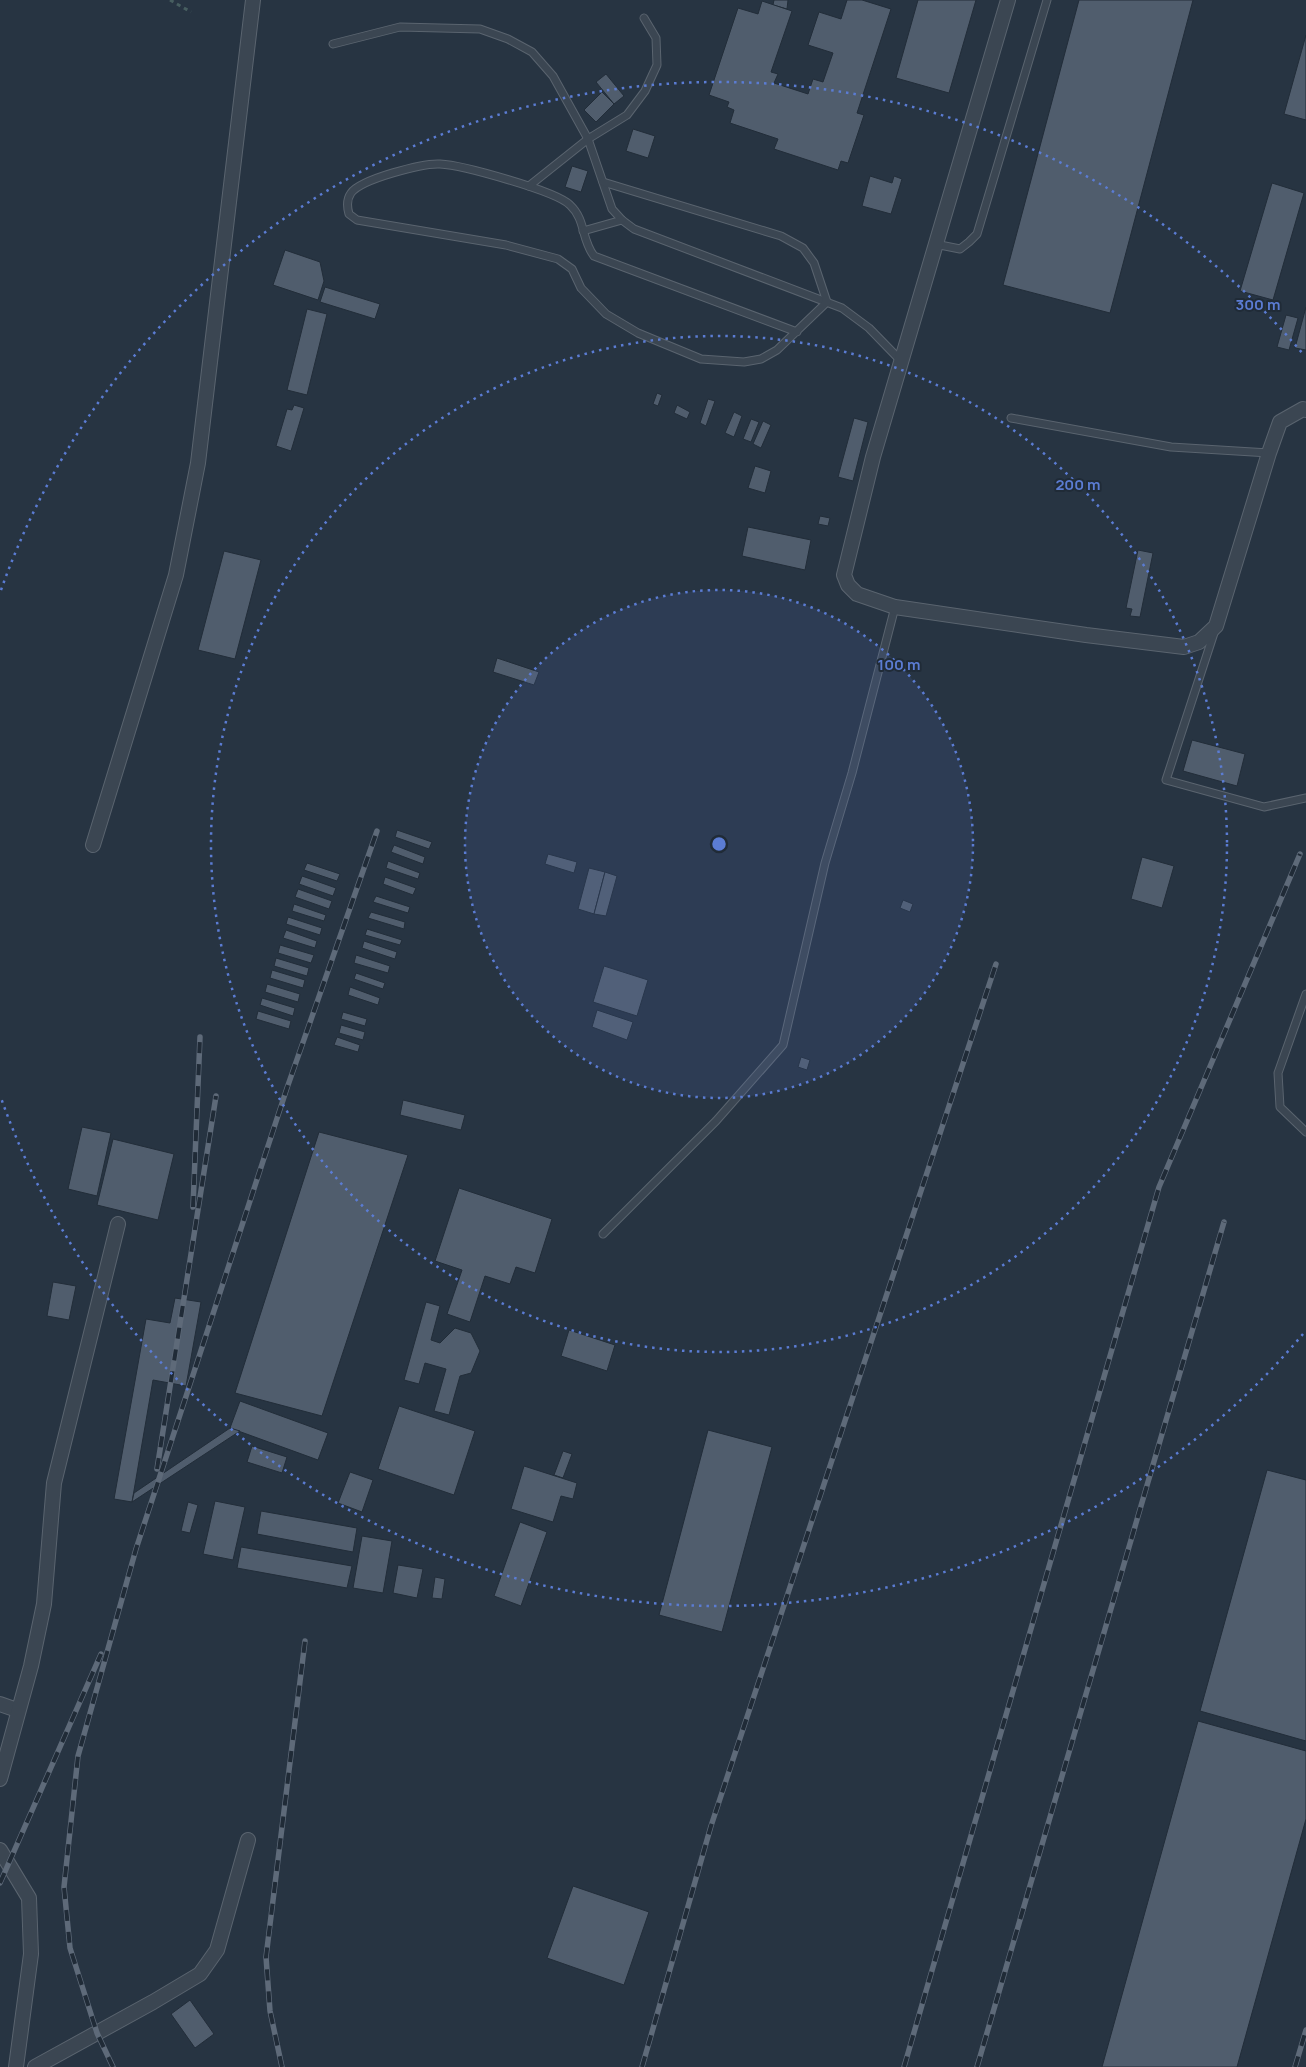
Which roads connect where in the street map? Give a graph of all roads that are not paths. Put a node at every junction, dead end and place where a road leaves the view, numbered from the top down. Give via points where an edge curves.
1 (252, 0) edge
2 (1008, 0) edge
3 (1047, 0) edge
4 (644, 18) dead end
5 (333, 44) dead end
6 (588, 139) junction
7 (603, 182) junction
8 (529, 186) junction
9 (622, 220) junction
10 (583, 231) junction
11 (935, 244) junction
12 (827, 302) junction
13 (796, 332) junction
14 (902, 362) junction
15 (1306, 410) edge
16 (1011, 418) dead end
17 (1269, 453) junction
18 (895, 607) junction
19 (1216, 626) junction
20 (1306, 798) edge
21 (93, 845) dead end
22 (1306, 994) edge
23 (1306, 1132) edge
24 (118, 1224) dead end
25 (603, 1234) dead end
26 (0, 1704) edge
27 (17, 1710) junction
28 (0, 1779) edge
29 (248, 1840) dead end
30 (0, 1850) edge
31 (16, 2067) edge
32 (35, 2067) edge

1 - 21 street via 199,453 187,519 176,575
2 - 11 street
3 - 11 lane via 976,234 960,249
4 - 6 lane via 656,38 657,65 646,91 627,115
5 - 6 lane via 400,27 480,29 508,38 532,52 553,76
6 - 7 lane
6 - 8 lane
7 - 9 lane via 612,209
7 - 12 lane via 781,236 802,248 814,263
8 - 10 lane via 570,204 580,219
8 - 13 lane via 440,164 379,176 351,192 346,204 348,214 357,220 506,245 558,259 572,269 581,288 606,314 638,333 701,359 744,362 761,359 777,350
9 - 10 lane
9 - 12 lane via 634,229
10 - 13 lane via 594,256
11 - 14 street
12 - 13 lane
12 - 14 lane via 859,319
14 - 18 street via 873,457 844,575 857,594
15 - 17 street via 1280,422
16 - 17 lane via 1171,447
17 - 19 street
18 - 19 street via 1184,647 1199,642
18 - 25 lane via 825,863 784,1045 716,1121
19 - 20 lane via 1166,780 1264,807
22 - 23 lane via 1278,1073 1280,1107
24 - 27 street via 54,1483 44,1604
26 - 27 street
27 - 28 street
29 - 32 street via 217,1950 200,1974
30 - 31 street via 29,1898 31,1954

